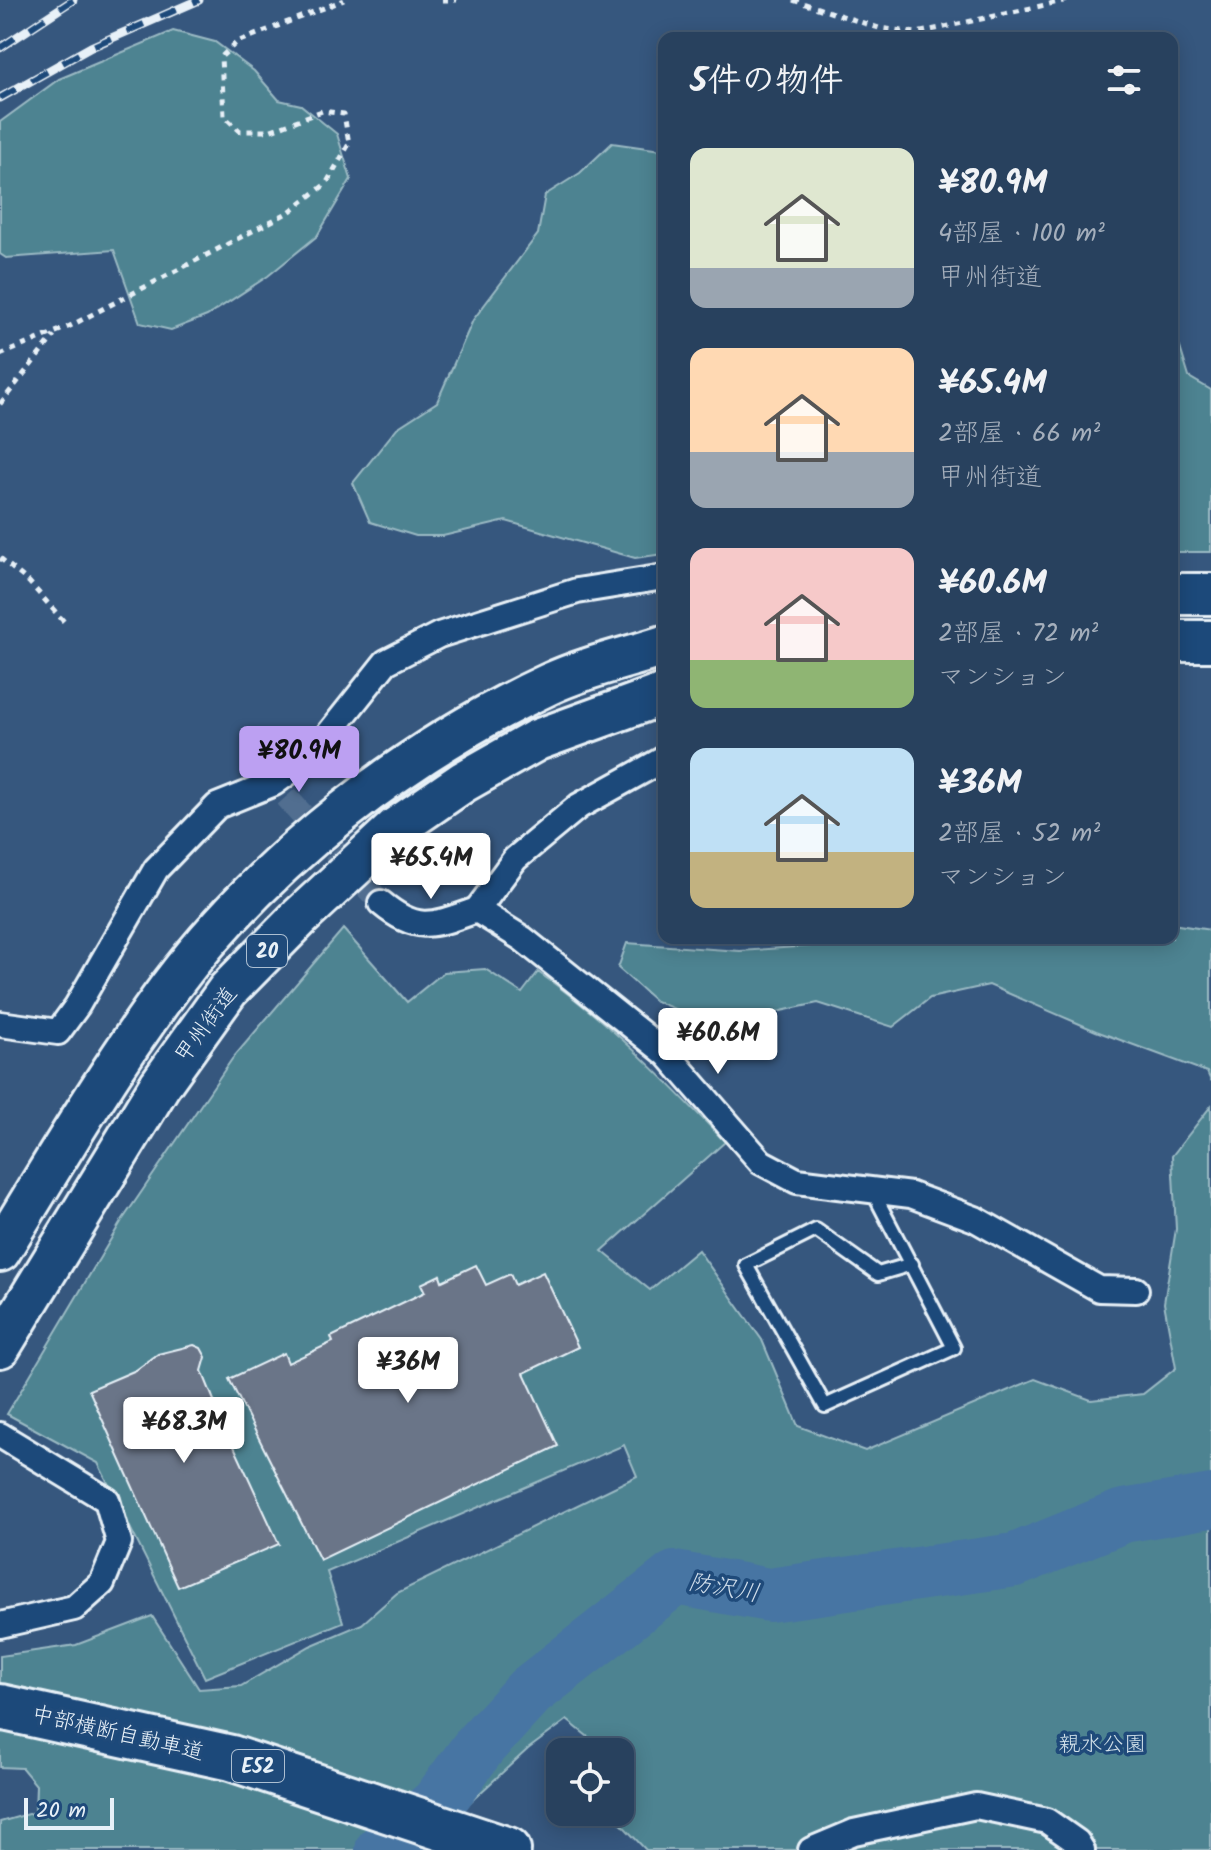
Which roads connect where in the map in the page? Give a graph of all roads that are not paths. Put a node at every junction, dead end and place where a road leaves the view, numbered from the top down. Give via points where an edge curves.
1 (658, 578) edge
2 (1178, 594) edge
3 (1211, 594) edge
4 (1178, 641) edge
5 (1211, 641) edge
6 (658, 648) edge
7 (658, 696) edge
8 (658, 762) edge
9 (381, 903) tunnel mouth
10 (477, 910) junction
11 (0, 1024) edge
12 (872, 1190) junction
13 (0, 1251) edge
14 (912, 1264) junction
15 (1136, 1290) dead end
16 (0, 1347) edge
17 (0, 1435) edge
18 (0, 1625) edge
19 (0, 1707) edge
20 (508, 1850) edge
21 (811, 1850) edge
22 (1082, 1850) edge

1 - 11 street via 577,591 439,635 386,662 280,790 217,806 156,869 58,1032
2 - 3 highway
4 - 5 highway
6 - 13 highway, 20 via 550,683 342,811 256,890 172,984 97,1092
7 - 16 highway, 甲州街道 / 20 via 537,740 463,782 396,828 300,917 228,990 160,1085
8 - 10 street via 579,806 515,859
9 - 10 street via 403,922 434,926
10 - 12 street via 523,939 667,1054 761,1162 797,1181
12 - 14 lane
12 - 15 street via 911,1195 975,1219 1099,1289
14 - 14 lane via 954,1348 825,1406 746,1265 816,1230 878,1274
17 - 18 street via 107,1500 119,1542 102,1583 74,1608
19 - 20 highway, 中部横断自動車道 / E52 via 231,1758
21 - 22 street via 854,1832 976,1806 1047,1821

